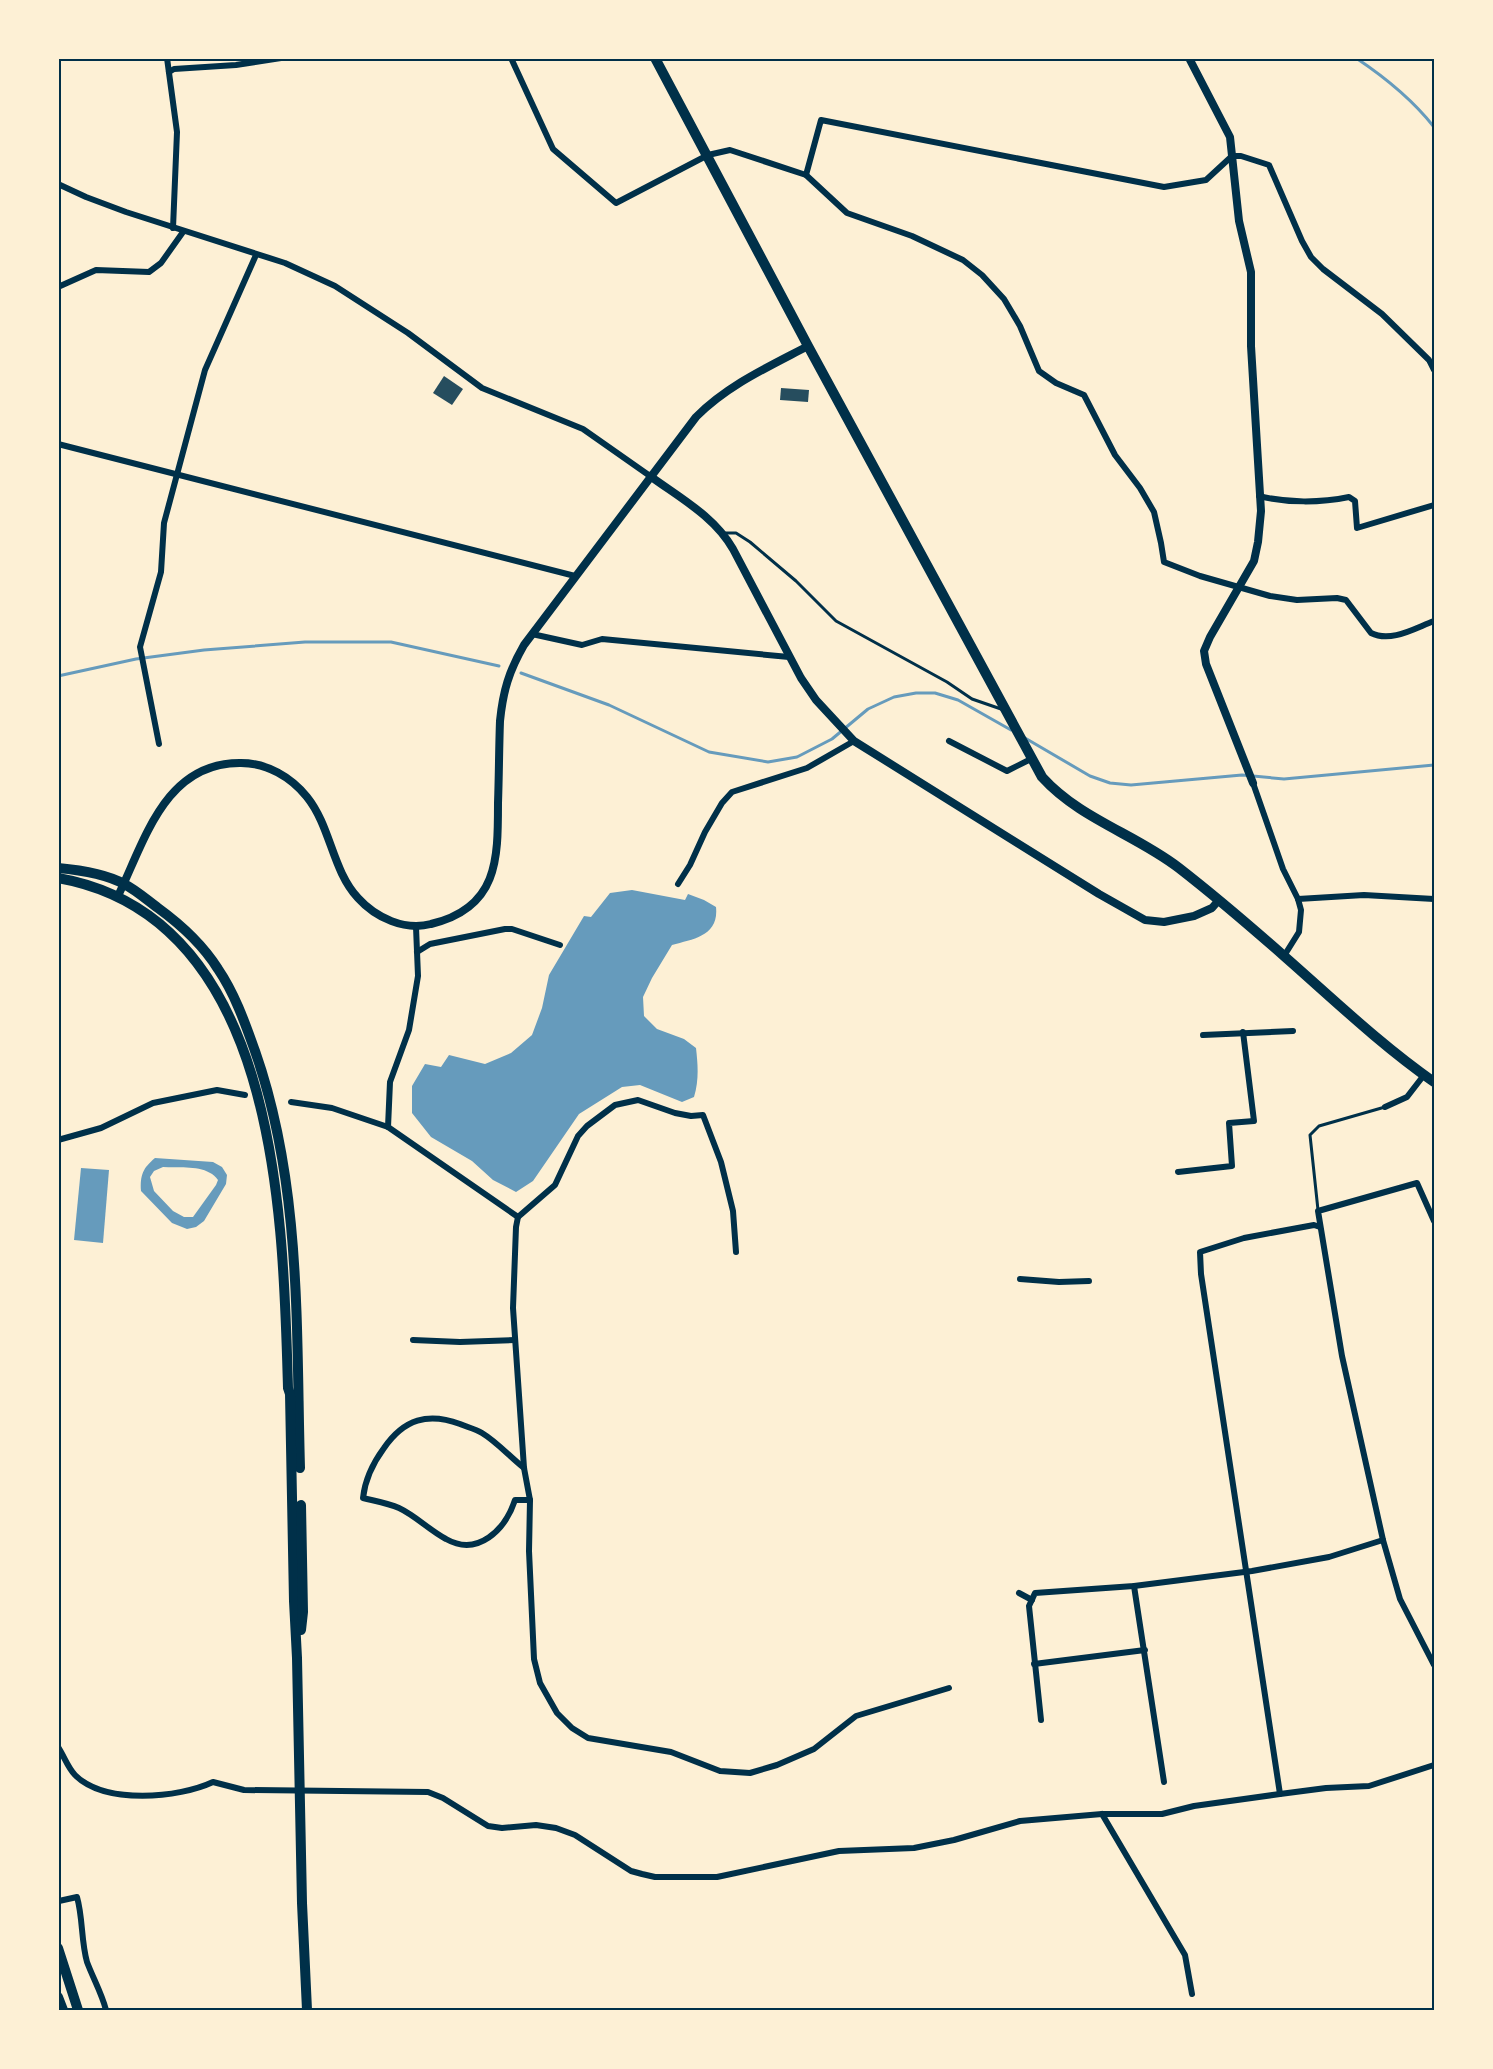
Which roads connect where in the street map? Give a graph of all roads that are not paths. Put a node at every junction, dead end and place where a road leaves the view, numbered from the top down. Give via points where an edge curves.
1 (167, 58) edge
2 (281, 58) edge
3 (511, 58) edge
4 (655, 58) edge
5 (1189, 58) edge
6 (169, 72) junction
7 (708, 155) junction
8 (1232, 156) junction
9 (806, 174) junction
10 (58, 184) edge
11 (173, 228) junction
12 (183, 232) junction
13 (256, 255) junction
14 (58, 287) edge
15 (808, 346) junction
16 (1434, 370) edge
17 (58, 444) edge
18 (177, 474) junction
19 (650, 476) junction
20 (1259, 496) junction
21 (1434, 505) edge
22 (723, 533) junction
23 (575, 576) junction
24 (1239, 587) junction
25 (1434, 621) edge
26 (532, 634) junction
27 (789, 657) junction
28 (1004, 708) junction
29 (851, 738) junction
30 (950, 741) dead end
31 (159, 744) dead end
32 (1029, 755) junction
33 (1253, 783) joint
34 (58, 868) edge
35 (58, 878) edge
36 (124, 884) junction
37 (678, 884) dead end
38 (118, 896) junction
39 (1298, 899) junction
40 (1434, 899) edge
41 (1218, 901) junction
42 (416, 927) junction
43 (560, 945) dead end
44 (417, 952) junction
45 (1284, 956) junction
46 (1293, 1031) dead end
47 (1243, 1032) junction
48 (1203, 1035) dead end
49 (1424, 1075) junction
50 (1434, 1082) edge
51 (245, 1095) dead end
52 (291, 1102) dead end
53 (1385, 1107) joint
54 (388, 1127) junction
55 (58, 1140) edge
56 (1178, 1172) dead end
57 (1318, 1211) junction
58 (518, 1217) junction
59 (1434, 1221) edge
60 (1320, 1227) junction
61 (735, 1252) dead end
62 (1020, 1279) dead end
63 (1089, 1281) dead end
64 (413, 1340) dead end
65 (515, 1340) junction
66 (524, 1468) junction
67 (530, 1500) junction
68 (1383, 1540) junction
69 (1246, 1570) junction
70 (1134, 1586) junction
71 (1019, 1593) dead end
72 (1032, 1600) junction
73 (1145, 1650) junction
74 (297, 1658) junction
75 (1034, 1664) junction
76 (1434, 1665) edge
77 (949, 1688) dead end
78 (1041, 1720) dead end
79 (58, 1747) edge
80 (1434, 1765) edge
81 (1164, 1782) dead end
82 (299, 1790) junction
83 (1280, 1794) junction
84 (1102, 1814) junction
85 (59, 1900) edge
86 (58, 1948) edge
87 (1192, 1994) dead end
88 (58, 1997) edge
89 (63, 2010) edge
90 (78, 2010) edge
91 (106, 2010) edge
92 (307, 2010) edge

1 - 6 street
2 - 6 street
3 - 7 street via 553,149 616,203
4 - 7 highway
5 - 8 street via 1230,137
6 - 11 street via 177,132
7 - 9 street via 730,150
7 - 15 highway
8 - 9 street via 1206,180 1164,187 820,120
8 - 16 street via 1269,165 1311,257 1382,314 1429,360
8 - 20 street via 1239,221 1251,272
9 - 24 street via 847,213 912,236 963,260 982,275 1004,299 1039,371 1084,395 1115,455 1154,512 1164,562
10 - 11 street
11 - 12 street
12 - 13 street
12 - 14 street via 161,263 149,272 96,270
13 - 18 street via 205,370
13 - 19 street via 285,263 335,286 408,333 482,388 583,429
15 - 19 street via 746,378 710,404
15 - 28 highway
17 - 18 street
18 - 23 street
18 - 31 street via 164,523 161,572 141,652
19 - 22 street
19 - 23 street
20 - 21 street via 1278,501 1349,497 1355,501 1357,528
20 - 24 street via 1261,512 1254,561
22 - 27 street
22 - 28 lane via 736,533 750,542 836,621 972,699
23 - 26 street
24 - 25 street via 1297,600 1346,600 1371,633 1387,638
24 - 33 street via 1210,637 1204,658
26 - 27 street via 582,645 602,639
26 - 42 street via 511,666 502,700 498,836 492,874 486,888 466,909 440,922
27 - 29 street via 816,700
28 - 32 highway
29 - 37 street via 807,768 732,792 710,822
29 - 41 street via 1145,920 1164,922 1194,916
30 - 32 street via 1007,771
32 - 41 highway via 1042,777 1066,800 1176,866
33 - 39 street via 1283,869
34 - 36 highway
35 - 38 highway
36 - 38 street
36 - 42 street via 155,817 174,790 212,766 247,763 279,773 308,798 350,890 361,902 387,920
36 - 74 highway via 171,917 218,968 249,1033 278,1127 293,1239 296,1296 303,1612
38 - 74 highway via 165,927 207,976 240,1044 266,1131 283,1252
39 - 40 street via 1364,895
39 - 45 street via 1299,932
41 - 45 highway
42 - 44 street
43 - 44 street via 504,929 430,944
44 - 54 street via 418,976 409,1030 390,1082
45 - 49 highway
46 - 47 street
47 - 48 street
47 - 56 street via 1254,1121 1229,1123 1232,1166
49 - 50 highway
49 - 53 street via 1407,1097
51 - 55 street via 217,1090 153,1103 101,1128
52 - 54 street via 332,1108
53 - 57 lane via 1319,1126 1310,1134
54 - 58 street
57 - 59 street via 1417,1183
57 - 60 street
58 - 61 street via 555,1185 571,1148 587,1126 615,1105 638,1100 675,1113 703,1115 721,1162 733,1211
58 - 65 street
60 - 68 street via 1342,1356
60 - 69 street via 1244,1238 1200,1252
62 - 63 street
64 - 65 street
65 - 66 street
66 - 67 street
66 - 67 street via 481,1432 433,1417 412,1422 394,1433 377,1458 363,1498 398,1508 447,1540 466,1545 485,1541 501,1528 514,1500
67 - 77 street via 534,1659 540,1683 557,1713 588,1738 671,1752 720,1771 750,1773 814,1749 856,1716
68 - 69 street via 1329,1557
68 - 76 street via 1400,1599
69 - 70 street
69 - 83 street
70 - 72 street via 1035,1593
70 - 73 street
71 - 72 street
72 - 75 street via 1029,1606
73 - 75 street
73 - 81 street
74 - 82 highway
75 - 78 street
79 - 82 street via 82,1780 120,1794 170,1795 213,1782 244,1790
80 - 83 street via 1369,1786
82 - 84 street via 428,1792 488,1826 536,1825 575,1835 631,1870 655,1877 717,1877 839,1851 914,1848 1020,1821
82 - 92 highway
83 - 84 street via 1161,1814
84 - 87 street via 1185,1955
85 - 91 street via 77,1897 88,1963
86 - 90 highway
88 - 89 highway

